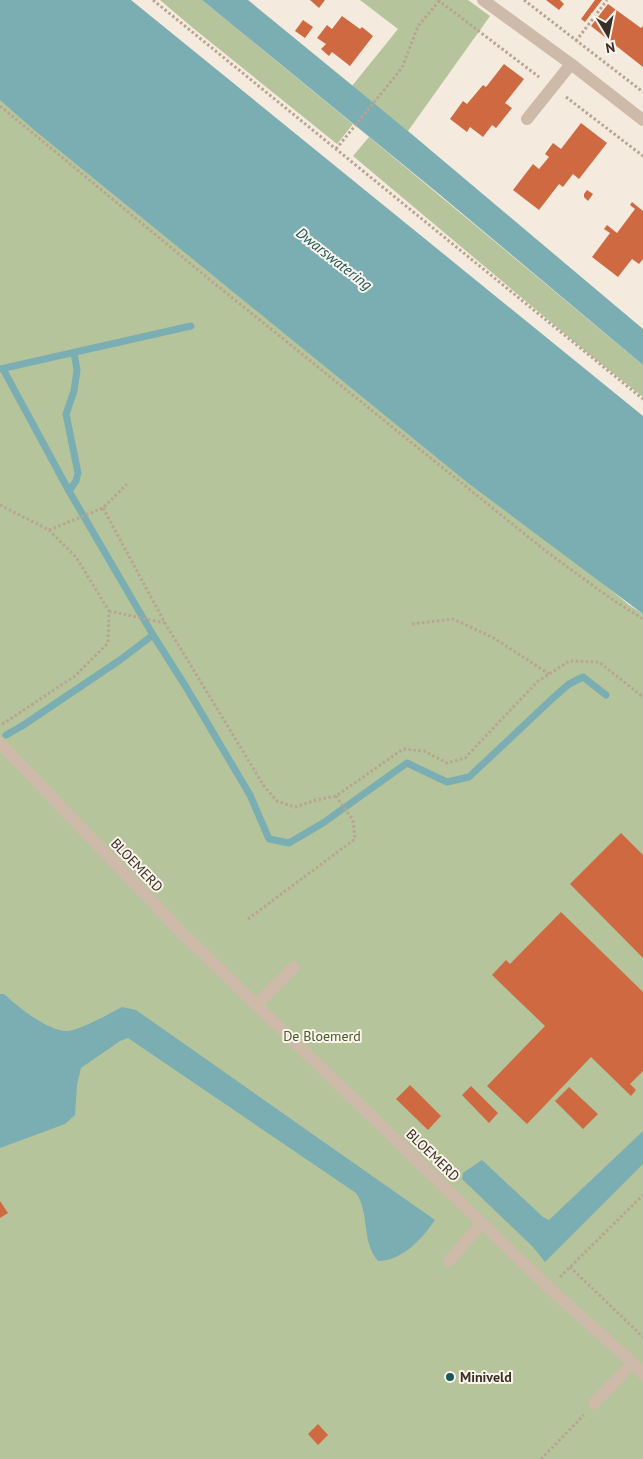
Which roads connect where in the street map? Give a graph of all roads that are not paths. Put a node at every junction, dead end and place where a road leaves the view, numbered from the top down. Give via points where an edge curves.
1 (483, 0) edge
2 (566, 61) junction
3 (528, 119) dead end
4 (643, 120) edge
5 (0, 743) edge
6 (294, 967) dead end
7 (256, 1005) junction
8 (482, 1222) junction
9 (449, 1262) dead end
10 (633, 1363) junction
11 (643, 1374) edge
12 (594, 1403) road end

1 - 2 street
2 - 3 street
2 - 4 street
5 - 7 street, BLOEMERD via 181,932
6 - 7 street
7 - 8 street, BLOEMERD
8 - 9 street
8 - 10 street, BLOEMERD via 549,1288
10 - 11 street, BLOEMERD
10 - 12 street

